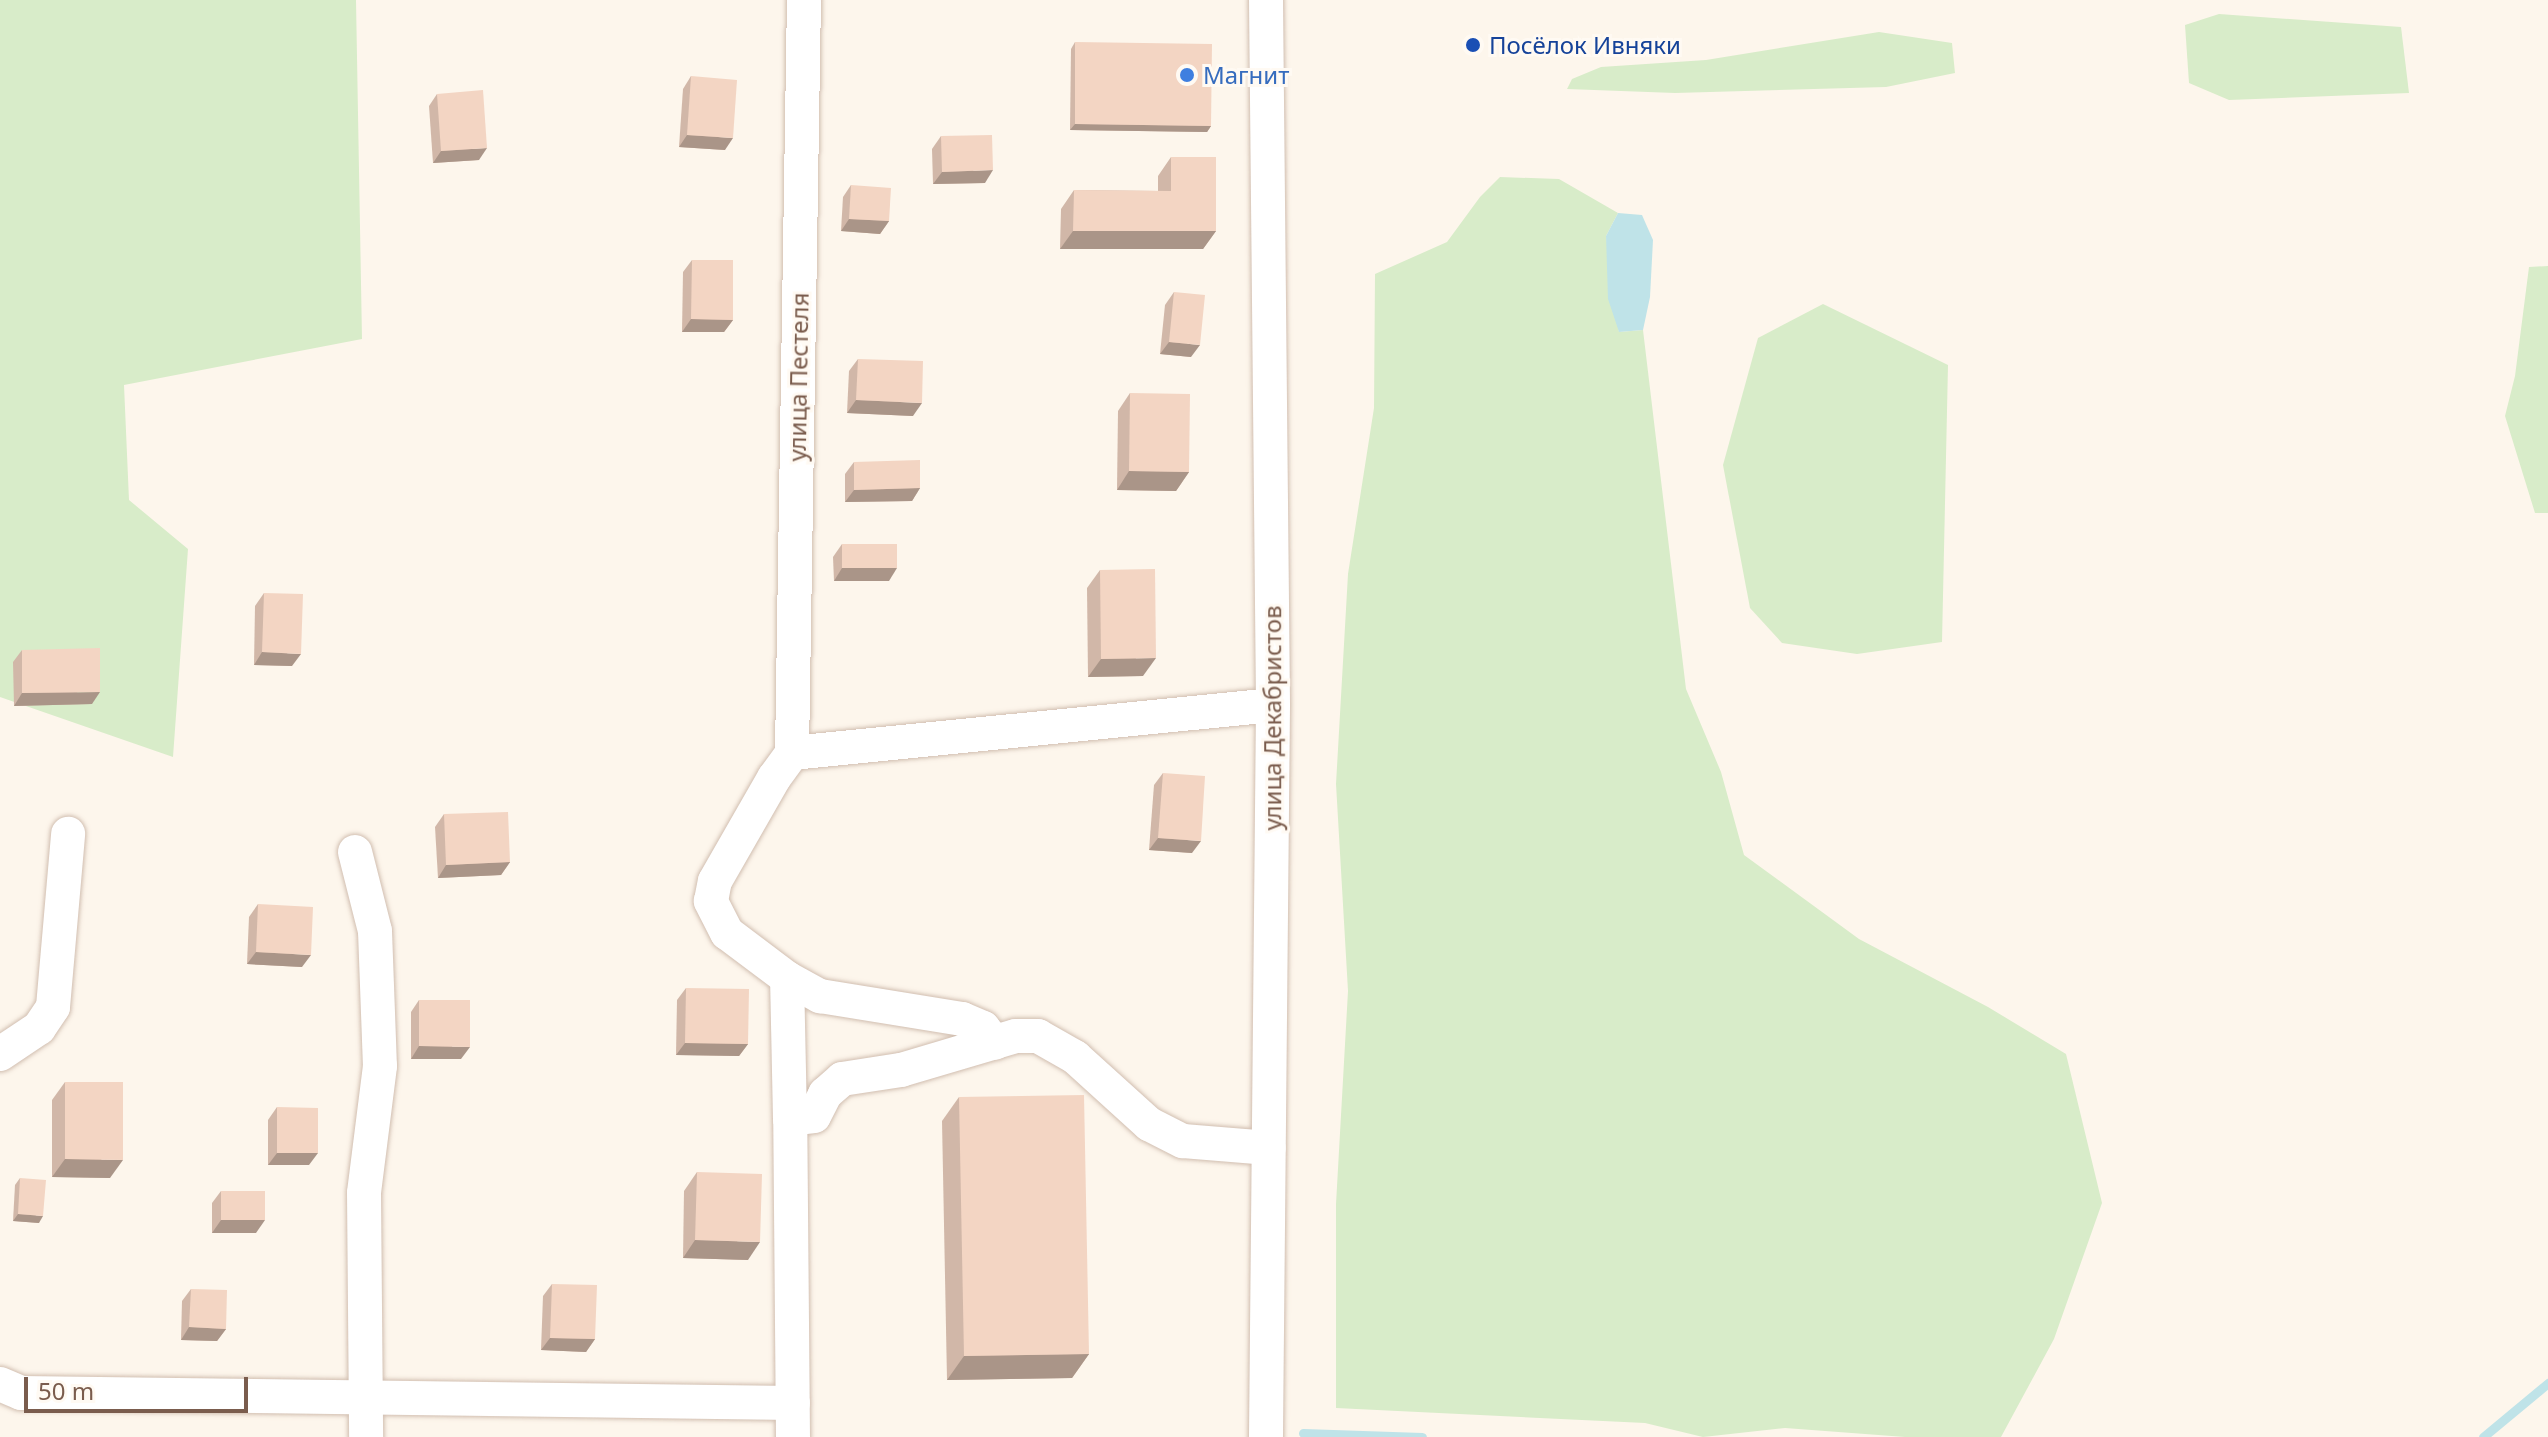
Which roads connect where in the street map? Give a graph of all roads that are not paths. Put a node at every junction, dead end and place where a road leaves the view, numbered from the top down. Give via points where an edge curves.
1 (804, 0) edge
2 (1266, 0) edge
3 (1273, 705) junction
4 (792, 753) junction
5 (68, 834) dead end
6 (355, 852) dead end
7 (787, 978) junction
8 (995, 1043) junction
9 (0, 1054) edge
10 (790, 1119) junction
11 (1269, 1148) junction
12 (0, 1384) edge
13 (368, 1397) junction
14 (793, 1403) junction
15 (366, 1437) edge
16 (793, 1437) edge
17 (1266, 1437) edge

1 - 4 street, улица Пестеля
2 - 3 street, улица Декабристов
3 - 4 street
3 - 11 street, улица Декабристов
4 - 7 street via 715,881 711,901 727,933
5 - 9 street via 53,1007 39,1028
6 - 13 street via 375,931 380,1066 364,1193
7 - 8 street via 820,996 962,1019 983,1028
7 - 10 street
8 - 10 street via 901,1070 842,1079 825,1094 814,1116
8 - 11 street via 1038,1036 1075,1057 1149,1124 1183,1141
10 - 14 street
11 - 17 street, улица Декабристов
12 - 13 street via 21,1393
13 - 14 street
13 - 15 street
14 - 16 street

